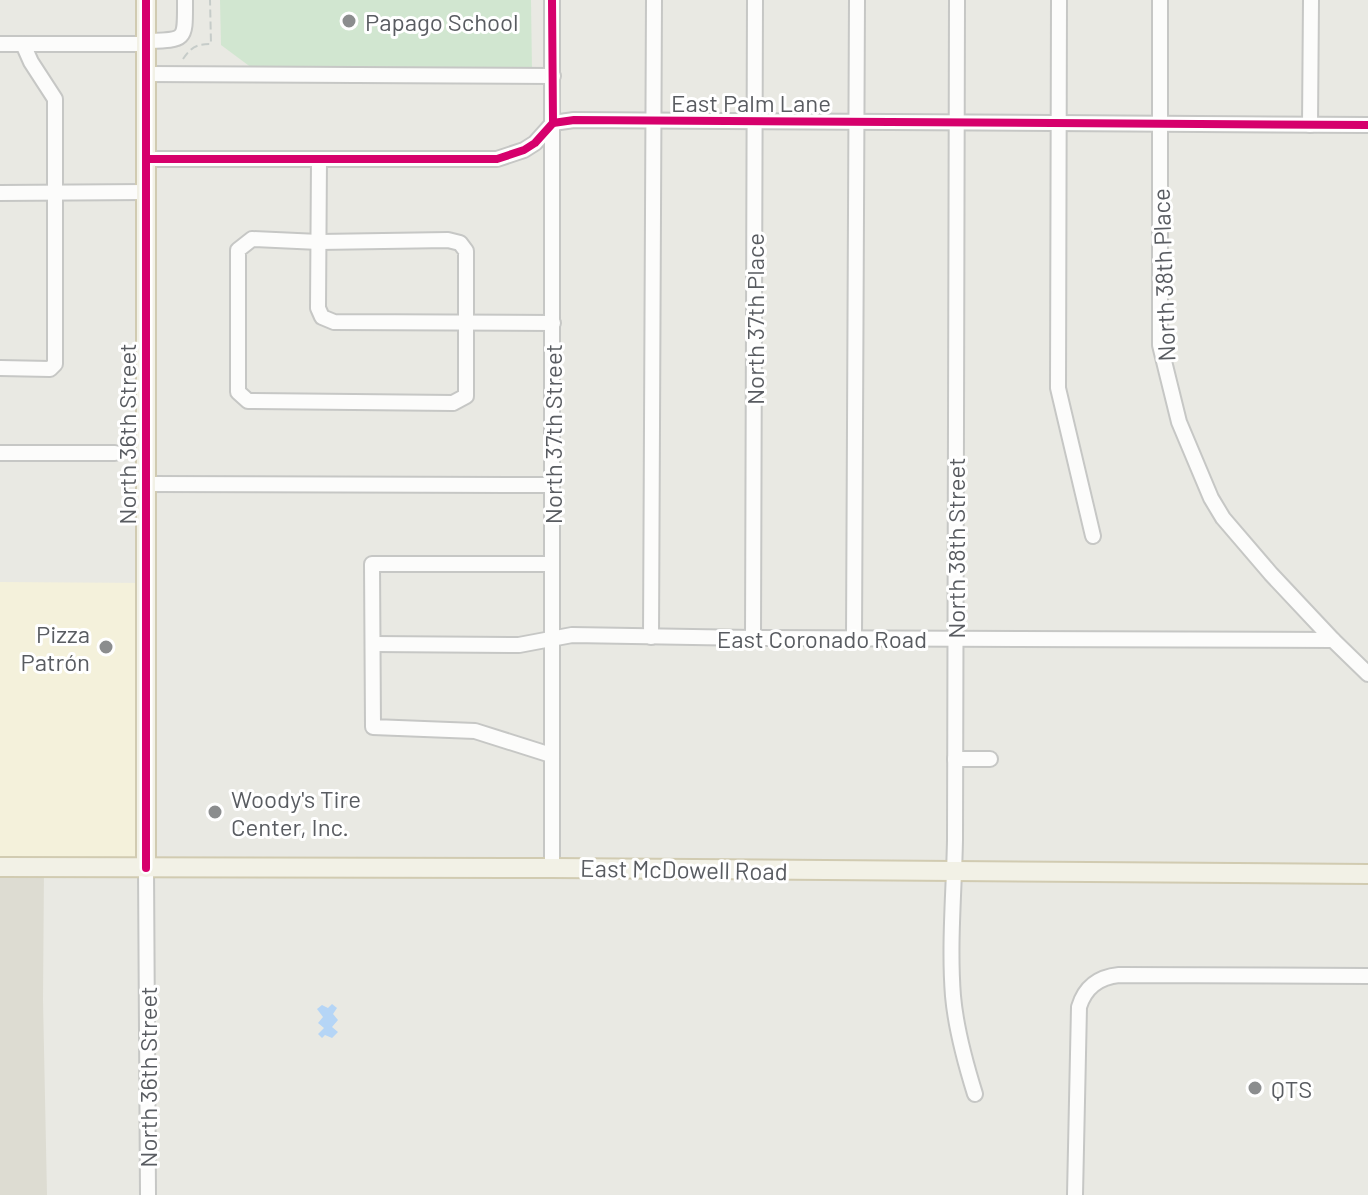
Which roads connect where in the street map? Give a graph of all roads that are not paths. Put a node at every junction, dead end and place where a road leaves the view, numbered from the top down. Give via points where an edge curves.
1 (146, 0) edge
2 (185, 0) edge
3 (552, 0) edge
4 (654, 0) edge
5 (755, 0) edge
6 (857, 0) edge
7 (957, 0) edge
8 (1059, 0) edge
9 (1160, 0) edge
10 (1311, 0) edge
11 (146, 42) junction
12 (0, 44) edge
13 (23, 44) junction
14 (146, 74) junction
15 (553, 76) junction
16 (653, 121) junction
17 (754, 122) junction
18 (856, 122) junction
19 (553, 123) junction
20 (956, 123) junction
21 (1058, 123) junction
22 (1159, 124) junction
23 (1310, 125) junction
24 (1368, 125) edge
25 (147, 159) junction
26 (319, 159) junction
27 (55, 191) junction
28 (146, 192) junction
29 (0, 193) edge
30 (319, 242) junction
31 (466, 322) junction
32 (553, 323) junction
33 (0, 368) edge
34 (0, 453) edge
35 (115, 453) dead end
36 (146, 484) junction
37 (551, 485) junction
38 (1093, 536) dead end
39 (551, 564) junction
40 (651, 637) junction
41 (753, 638) junction
42 (551, 639) junction
43 (854, 639) junction
44 (955, 639) junction
45 (1333, 640) junction
46 (373, 644) junction
47 (1368, 674) edge
48 (551, 755) junction
49 (955, 759) junction
50 (990, 759) dead end
51 (0, 867) edge
52 (146, 868) junction
53 (552, 868) junction
54 (954, 872) junction
55 (1368, 874) edge
56 (1368, 976) edge
57 (975, 1094) dead end
58 (148, 1195) edge
59 (1075, 1195) edge

1 - 11 main road, North 36th Street
2 - 11 street via 181,36
3 - 15 street, North 37th Street
4 - 16 street
5 - 17 street, North 37th Place
6 - 18 street
7 - 20 street, North 38th Street
8 - 21 street
9 - 22 street, North 38th Place
10 - 23 street
11 - 13 street
11 - 14 main road, North 36th Street
12 - 13 street
13 - 27 street via 55,99
14 - 15 street
14 - 25 main road, North 36th Street
15 - 19 street, North 37th Street
16 - 17 street, East Palm Lane
16 - 19 street, East Palm Lane
16 - 40 street
17 - 18 street, East Palm Lane
17 - 41 street, North 37th Place
18 - 20 street, East Palm Lane
18 - 43 street
19 - 26 street via 535,143 497,159
19 - 32 street, North 37th Street
20 - 21 street, East Palm Lane
20 - 44 street, North 38th Street
21 - 22 street, East Palm Lane
21 - 38 street via 1058,388
22 - 23 street, East Palm Lane
22 - 45 street, North 38th Place via 1160,345 1179,422 1223,518
23 - 24 street, East Palm Lane
25 - 26 street
25 - 28 main road, North 36th Street
26 - 30 street
27 - 28 street
27 - 29 street
27 - 33 street via 55,364 50,369
28 - 36 main road, North 36th Street
30 - 31 street via 322,317 334,322
30 - 31 street via 460,243 466,251
30 - 31 street via 252,239 238,250 238,392 248,401 453,403 466,396
31 - 32 street
32 - 37 street, North 37th Street
34 - 35 street
36 - 37 street
36 - 52 main road, North 36th Street
37 - 39 street, North 37th Street
39 - 42 street, North 37th Street
39 - 46 street via 372,564
40 - 41 street, East Coronado Road
40 - 42 street, East Coronado Road
41 - 43 street, East Coronado Road
42 - 46 street, East Coronado Road via 519,645
42 - 48 street, North 37th Street
43 - 44 street, East Coronado Road
44 - 45 street, East Coronado Road
44 - 49 street, North 38th Street
45 - 47 street, North 38th Place
46 - 48 street via 373,727 475,731
48 - 53 street, North 37th Street
49 - 50 street
49 - 54 street, North 38th Street
51 - 52 main road, East McDowell Road
52 - 53 main road, East McDowell Road
52 - 58 street, North 36th Street
53 - 54 main road, East McDowell Road
54 - 55 main road, East McDowell Road
54 - 57 street, North 38th Street via 953,995
56 - 59 street via 1119,975 1089,987 1079,1007

